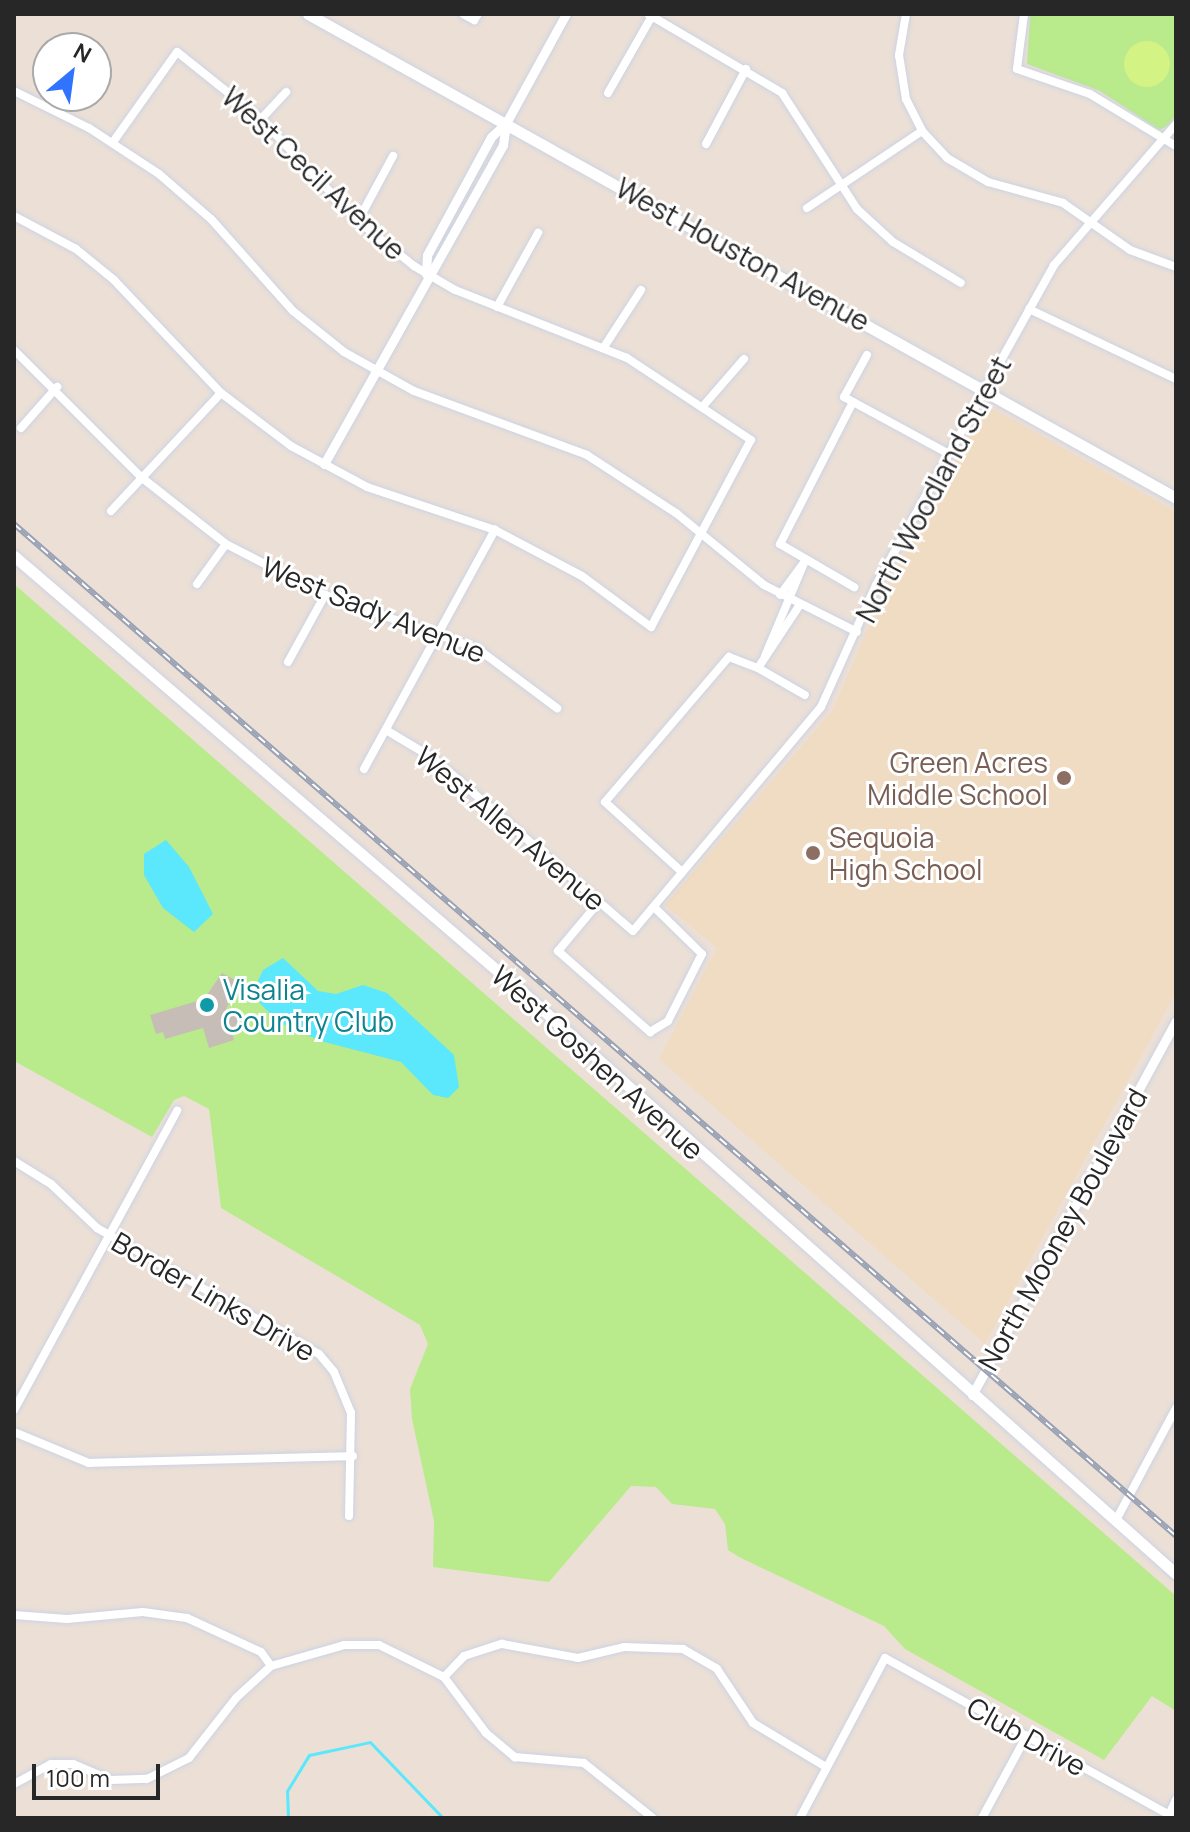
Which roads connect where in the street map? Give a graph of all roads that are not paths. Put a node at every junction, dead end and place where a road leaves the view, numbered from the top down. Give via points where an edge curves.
1 (308, 14) edge
2 (463, 14) edge
3 (566, 14) edge
4 (904, 14) edge
5 (1024, 14) edge
6 (650, 15) edge
7 (476, 17) edge
8 (746, 69) junction
9 (14, 91) edge
10 (286, 92) dead end
11 (608, 93) dead end
12 (261, 119) junction
13 (506, 123) junction
14 (1176, 124) edge
15 (922, 131) junction
16 (1163, 140) junction
17 (113, 142) junction
18 (706, 144) dead end
19 (1176, 146) edge
20 (393, 156) dead end
21 (840, 186) junction
22 (807, 208) dead end
23 (14, 216) edge
24 (1088, 220) junction
25 (358, 221) junction
26 (538, 233) dead end
27 (1176, 267) edge
28 (426, 274) junction
29 (961, 283) dead end
30 (641, 290) dead end
31 (497, 307) junction
32 (1029, 309) junction
33 (604, 347) junction
34 (14, 350) edge
35 (867, 355) dead end
36 (744, 359) dead end
37 (373, 370) junction
38 (1176, 379) edge
39 (57, 387) junction
40 (986, 388) junction
41 (221, 393) junction
42 (853, 402) junction
43 (704, 405) junction
44 (21, 428) dead end
45 (949, 454) junction
46 (324, 464) junction
47 (141, 477) junction
48 (1176, 498) edge
49 (111, 511) dead end
50 (495, 530) junction
51 (701, 534) junction
52 (226, 544) junction
53 (14, 556) edge
54 (805, 561) junction
55 (796, 577) junction
56 (197, 584) dead end
57 (854, 587) dead end
58 (325, 595) junction
59 (780, 595) junction
60 (789, 600) junction
61 (799, 606) junction
62 (438, 631) junction
63 (857, 632) junction
64 (765, 656) junction
65 (288, 662) dead end
66 (758, 668) junction
67 (805, 695) dead end
68 (557, 708) dead end
69 (386, 730) junction
70 (364, 769) dead end
71 (682, 872) junction
72 (599, 902) junction
73 (654, 907) junction
74 (633, 931) joint
75 (1176, 1021) edge
76 (177, 1111) dead end
77 (14, 1161) edge
78 (109, 1235) junction
79 (972, 1395) junction
80 (1176, 1408) edge
81 (14, 1410) edge
82 (14, 1432) edge
83 (353, 1456) junction
84 (349, 1516) dead end
85 (1116, 1520) junction
86 (1176, 1574) edge
87 (14, 1615) edge
88 (271, 1666) junction
89 (444, 1677) junction
90 (1027, 1735) junction
91 (826, 1767) junction
92 (14, 1784) edge
93 (1176, 1800) edge
94 (1168, 1816) edge
95 (653, 1818) edge
96 (800, 1818) edge
97 (982, 1818) edge

1 - 13 main road, West Houston Avenue
2 - 7 street
3 - 13 street
4 - 15 street via 899,55 906,99
5 - 16 street via 1017,69 1090,94
6 - 8 street
6 - 11 street
8 - 18 street
8 - 21 street via 792,103
9 - 17 street
10 - 12 street
12 - 17 street, West Cecil Avenue via 177,52
12 - 25 street, West Cecil Avenue
13 - 28 street via 503,145 439,262
13 - 28 street via 491,137 427,255
13 - 40 main road, West Houston Avenue
14 - 16 street, North Woodland Street
15 - 21 street
15 - 24 street via 973,176 1050,198
16 - 19 street
16 - 24 street, North Woodland Street
17 - 37 street via 211,219 317,332
20 - 25 street
21 - 22 street
21 - 29 street via 879,231
23 - 41 street via 76,249 114,280
24 - 27 street via 1130,250
24 - 32 street, North Woodland Street
25 - 28 street, West Cecil Avenue
26 - 31 street
28 - 31 street, West Cecil Avenue
28 - 37 street
30 - 33 street
31 - 33 street, West Cecil Avenue
32 - 38 street
32 - 40 street, North Woodland Street
33 - 43 street, West Cecil Avenue
34 - 39 street, West Sady Avenue
35 - 42 street via 844,397
36 - 43 street
37 - 46 street
37 - 51 street via 570,446 626,478
39 - 44 street
39 - 47 street, West Sady Avenue
40 - 45 street, North Woodland Street
40 - 48 main road, West Houston Avenue
41 - 46 street
41 - 47 street
42 - 45 street
42 - 54 street via 780,536 785,551
43 - 51 street, West Cecil Avenue via 751,440
45 - 63 street, North Woodland Street via 876,585
46 - 50 street via 367,487
47 - 49 street
47 - 52 street, West Sady Avenue
50 - 51 street via 582,576 651,627
50 - 62 street
51 - 59 street
52 - 56 street
52 - 58 street, West Sady Avenue
53 - 79 main road, West Goshen Avenue via 527,996
54 - 55 street
54 - 57 street
55 - 59 street
55 - 60 street
58 - 62 street, West Sady Avenue
58 - 65 street
59 - 60 street
60 - 61 street
60 - 64 street
61 - 63 street
61 - 64 street
62 - 68 street, West Sady Avenue via 509,668
62 - 69 street
63 - 71 street, North Woodland Street via 807,728
64 - 66 street
66 - 67 street
66 - 71 street via 729,657 605,802
69 - 70 street
69 - 72 street, West Allen Avenue via 433,758
71 - 73 street, North Woodland Street
72 - 73 street via 558,951 650,1032 668,1021 702,954
72 - 74 street, West Allen Avenue
73 - 74 street, North Woodland Street
75 - 79 street, North Mooney Boulevard
76 - 78 street
77 - 78 street, Border Links Drive via 51,1184
78 - 81 street
78 - 83 street, Border Links Drive via 319,1354 345,1392
79 - 85 main road, West Goshen Avenue
80 - 85 street
82 - 83 street via 89,1463
83 - 84 street, Border Links Drive
85 - 86 main road, West Goshen Avenue
87 - 88 street via 143,1612 187,1618 261,1652
88 - 89 street via 344,1645 379,1645
88 - 92 street via 236,1698 207,1739 171,1769 147,1779 111,1780 73,1764 51,1764
89 - 91 street via 464,1656 502,1644 578,1658 624,1647 683,1649 717,1669 753,1723
89 - 95 street via 500,1747 533,1760 584,1763
90 - 91 street, Club Drive via 885,1658
90 - 94 street, Club Drive
90 - 97 street
91 - 96 street
93 - 94 street

